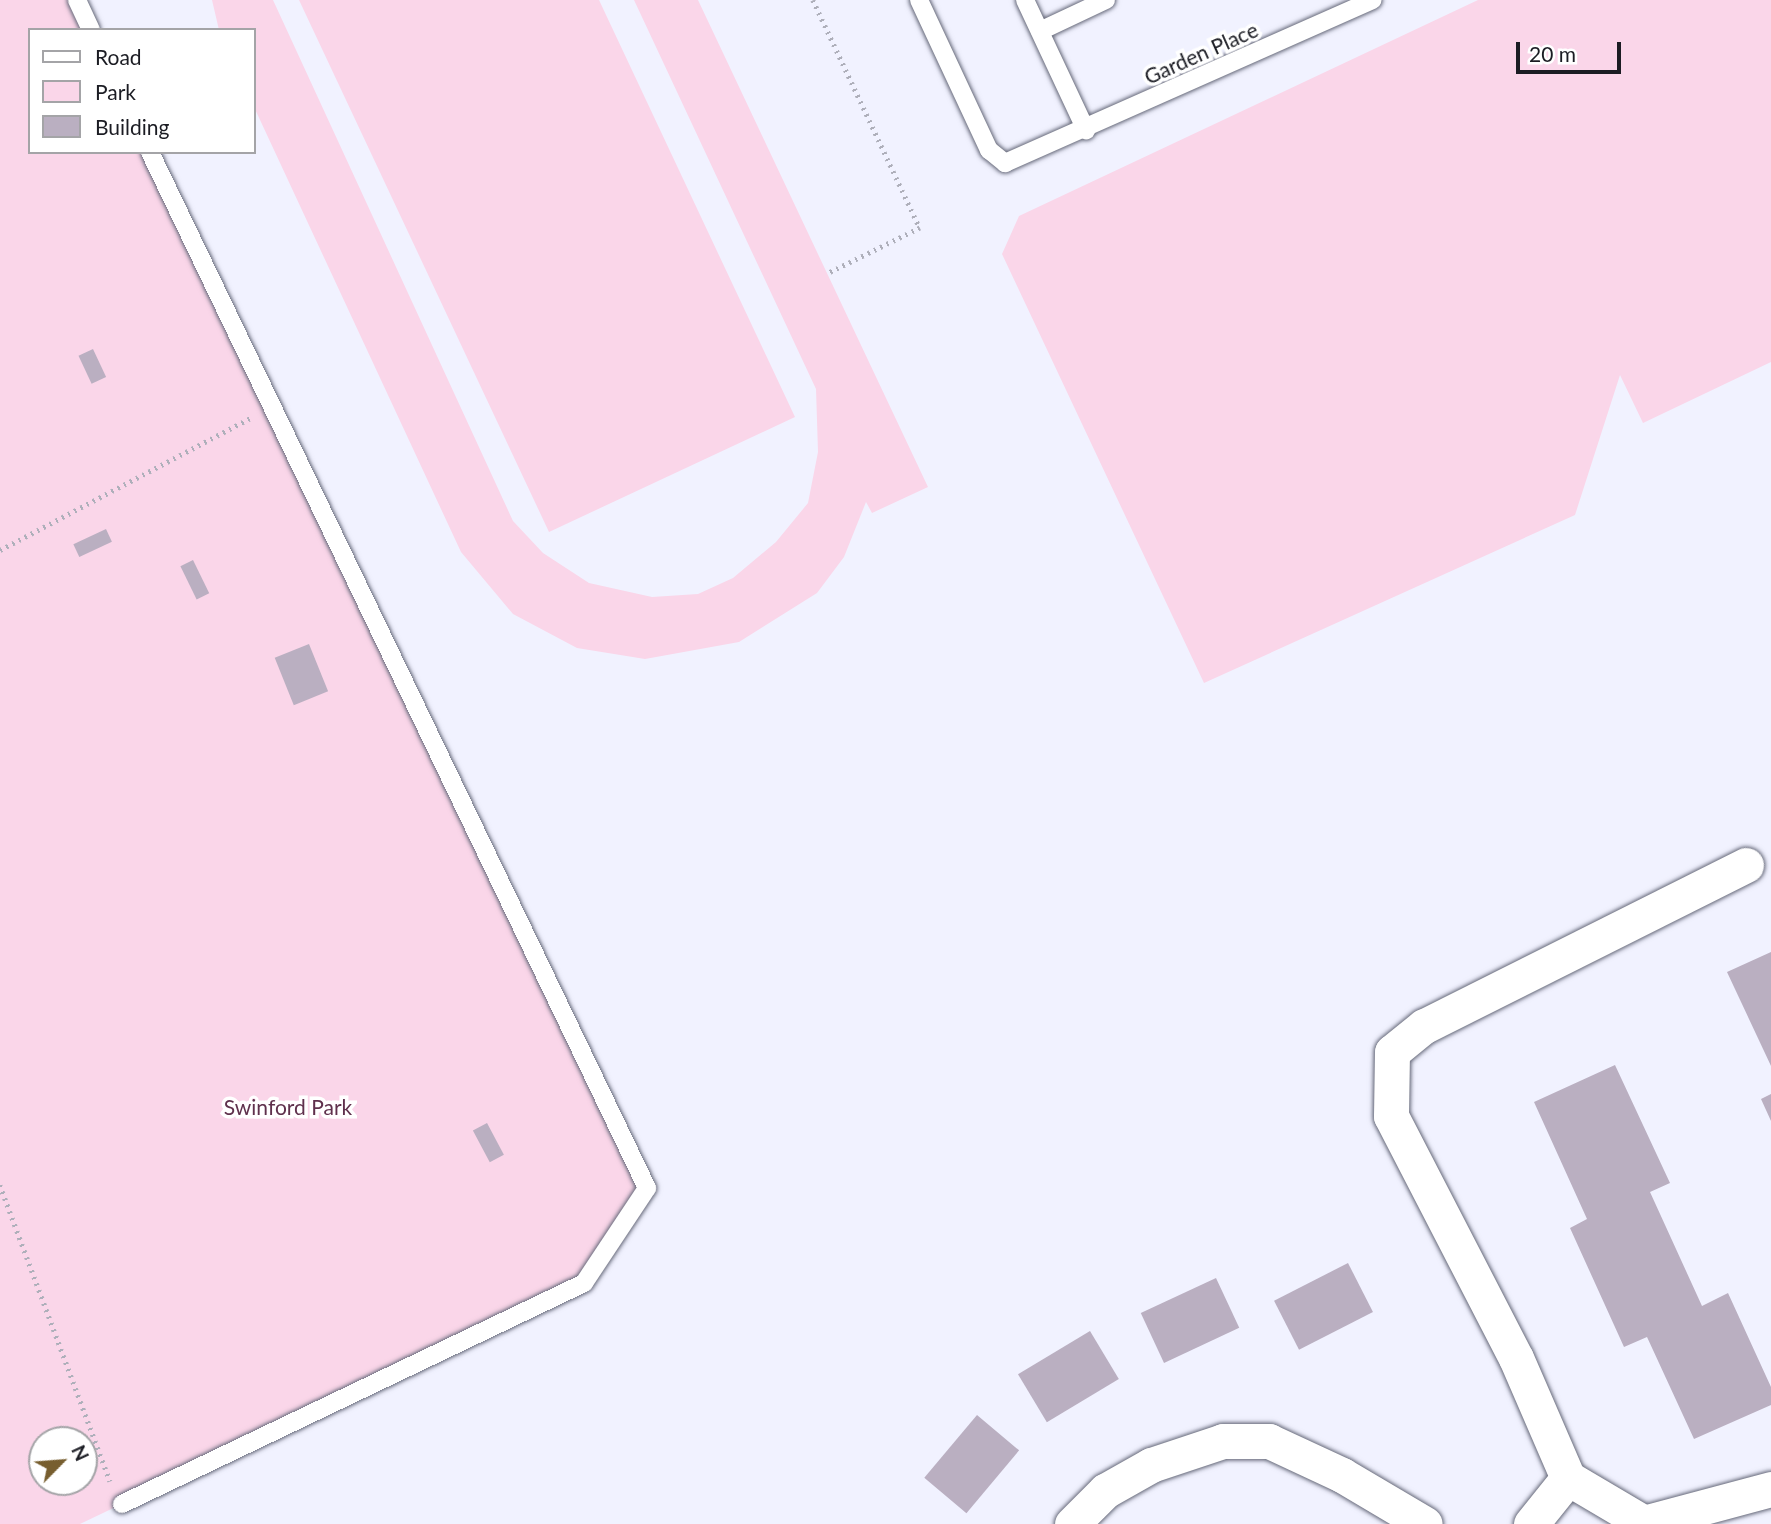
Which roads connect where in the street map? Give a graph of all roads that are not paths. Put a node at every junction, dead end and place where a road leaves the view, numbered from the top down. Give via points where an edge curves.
1 (77, 0) edge
2 (919, 0) edge
3 (1025, 0) edge
4 (1106, 0) edge
5 (1373, 0) edge
6 (90, 28) edge
7 (1040, 31) junction
8 (1086, 130) junction
9 (151, 154) edge
10 (1746, 865) dead end
11 (1568, 1478) junction
12 (1771, 1489) edge
13 (122, 1504) road end
14 (1072, 1524) edge
15 (1425, 1524) edge
16 (1531, 1524) edge

1 - 6 lane
2 - 8 lane, Garden Place via 996,161 1019,161
3 - 7 lane
4 - 7 lane
5 - 8 lane, Garden Place
7 - 8 lane
9 - 13 lane via 647,1188 584,1283
10 - 11 street via 1424,1026 1392,1052 1391,1116 1516,1357
11 - 12 street via 1644,1523
11 - 16 street
14 - 15 street via 1105,1490 1151,1465 1223,1441 1269,1441 1342,1475

